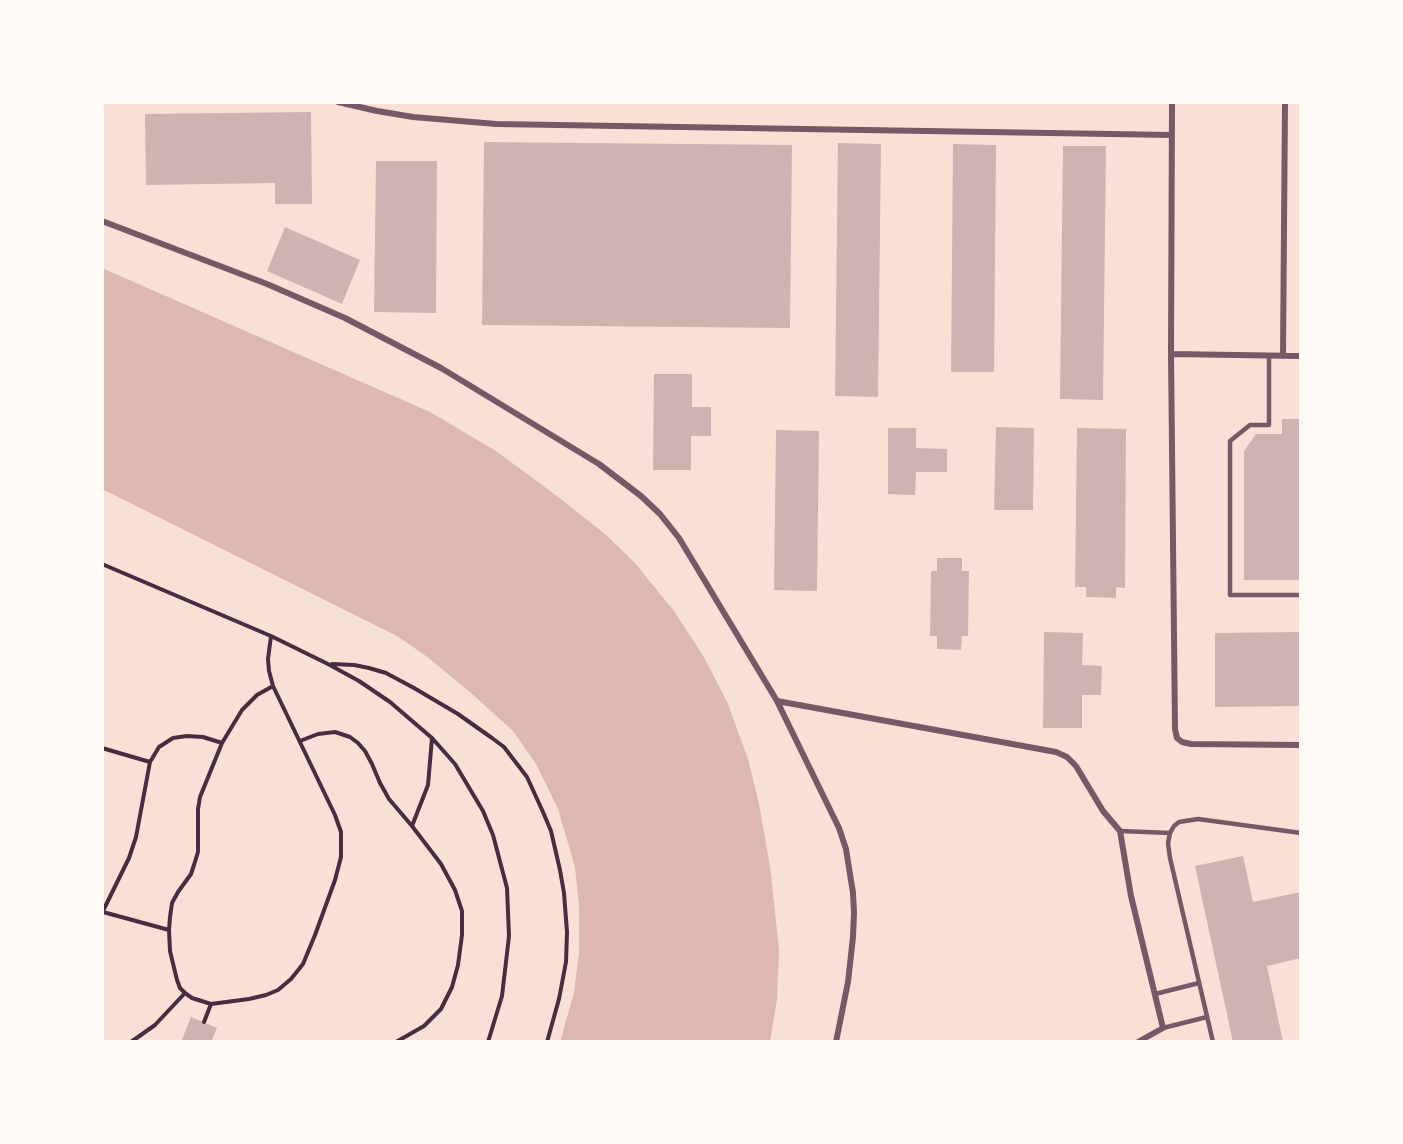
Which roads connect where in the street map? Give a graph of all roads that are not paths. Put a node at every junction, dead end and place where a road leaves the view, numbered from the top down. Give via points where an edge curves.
1 (338, 102) edge
2 (1172, 102) edge
3 (1285, 102) edge
4 (352, 104) edge
5 (1172, 135) junction
6 (102, 221) edge
7 (1171, 354) junction
8 (1269, 355) junction
9 (1283, 356) junction
10 (1301, 356) edge
11 (1301, 595) edge
12 (777, 701) junction
13 (1301, 746) edge
14 (1120, 831) junction
15 (1170, 833) junction
16 (1301, 833) edge
17 (1199, 983) junction
18 (1155, 994) junction
19 (1207, 1017) junction
20 (1163, 1028) junction
21 (836, 1042) edge
22 (1138, 1042) edge
23 (1213, 1042) edge

1 - 4 street
2 - 5 street
3 - 9 street
4 - 5 street via 413,117 496,124
5 - 7 street
6 - 12 street via 345,318 441,368 599,464 660,514 679,538
7 - 8 street
7 - 13 street via 1177,738 1191,744
8 - 9 street
8 - 11 lane via 1269,425 1250,425 1230,441 1230,595
9 - 10 street
12 - 14 street via 1063,755 1076,766
12 - 21 street via 839,828 850,869 852,955
14 - 15 lane
14 - 18 street
15 - 16 lane via 1179,822 1198,819
15 - 17 lane via 1170,858
17 - 18 lane
17 - 19 lane
18 - 20 street
19 - 20 lane
19 - 23 lane
20 - 22 street

